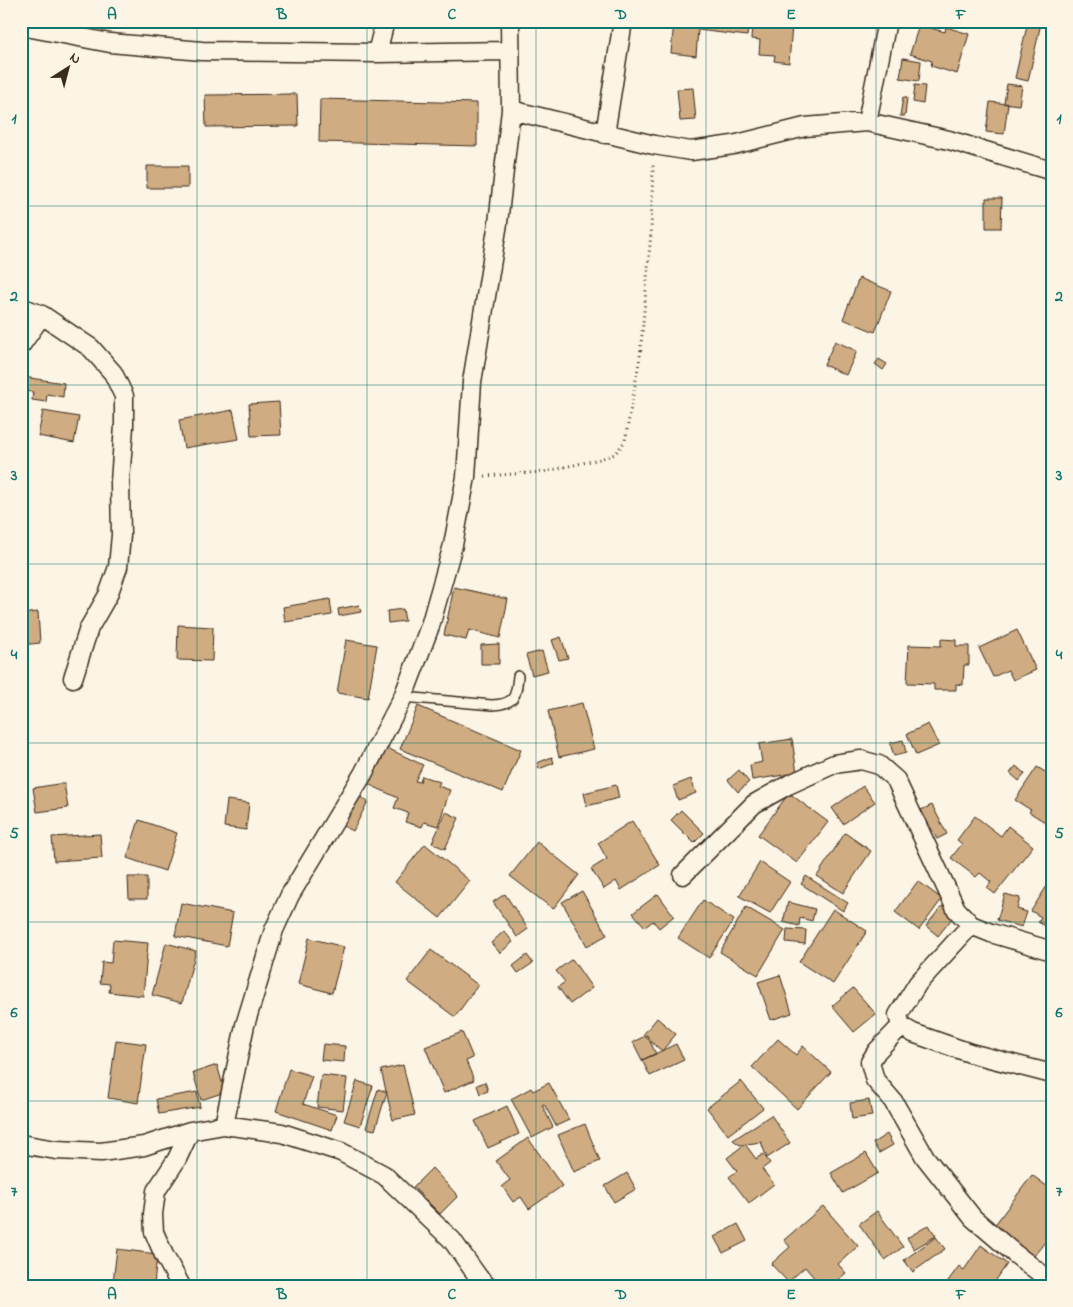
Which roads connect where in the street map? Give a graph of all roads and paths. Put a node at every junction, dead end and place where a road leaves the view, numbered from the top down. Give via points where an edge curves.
1 (385, 21) edge
2 (510, 21) edge
3 (622, 21) edge
4 (886, 21) edge
5 (21, 26) edge
6 (510, 51) junction
7 (377, 53) junction
8 (511, 110) junction
9 (867, 122) junction
10 (605, 134) junction
11 (654, 145) junction
12 (1052, 171) edge
13 (21, 307) edge
14 (42, 315) junction
15 (21, 345) edge
16 (466, 477) junction
17 (518, 676) dead end
18 (73, 678) dead end
19 (403, 697) junction
20 (683, 875) dead end
21 (971, 925) junction
22 (1052, 951) edge
23 (901, 1026) junction
24 (1052, 1074) edge
25 (224, 1125) junction
26 (190, 1131) junction
27 (21, 1144) edge
28 (1052, 1282) edge
29 (478, 1283) edge
30 (181, 1286) edge

1 - 7 street
2 - 6 street
3 - 10 street
4 - 9 street
5 - 7 street via 110,43 202,52
6 - 7 street
6 - 8 street
8 - 10 street
8 - 16 street via 498,223 472,382
9 - 11 street via 805,127 733,146 691,151
9 - 12 street via 949,140
10 - 11 street
11 - 16 path via 640,357 625,441 615,454 543,472
13 - 14 street
14 - 15 street
14 - 18 street via 91,348 113,373 124,396 118,567 108,595 89,628
16 - 19 street via 453,545 430,626
17 - 19 lane via 517,691 504,705
19 - 25 street via 363,774 290,895 274,930 245,1025
20 - 21 street via 754,804 834,764 861,760 879,765 896,780 956,909
21 - 22 street
21 - 23 street via 918,983 898,1015
23 - 24 street via 970,1053
23 - 28 street via 870,1062 875,1080 893,1101 925,1157 973,1218
25 - 26 street
25 - 29 street via 282,1133 341,1152 384,1175 452,1240
26 - 27 street via 144,1146 101,1152
26 - 30 street via 177,1159 156,1190 153,1214 154,1232

